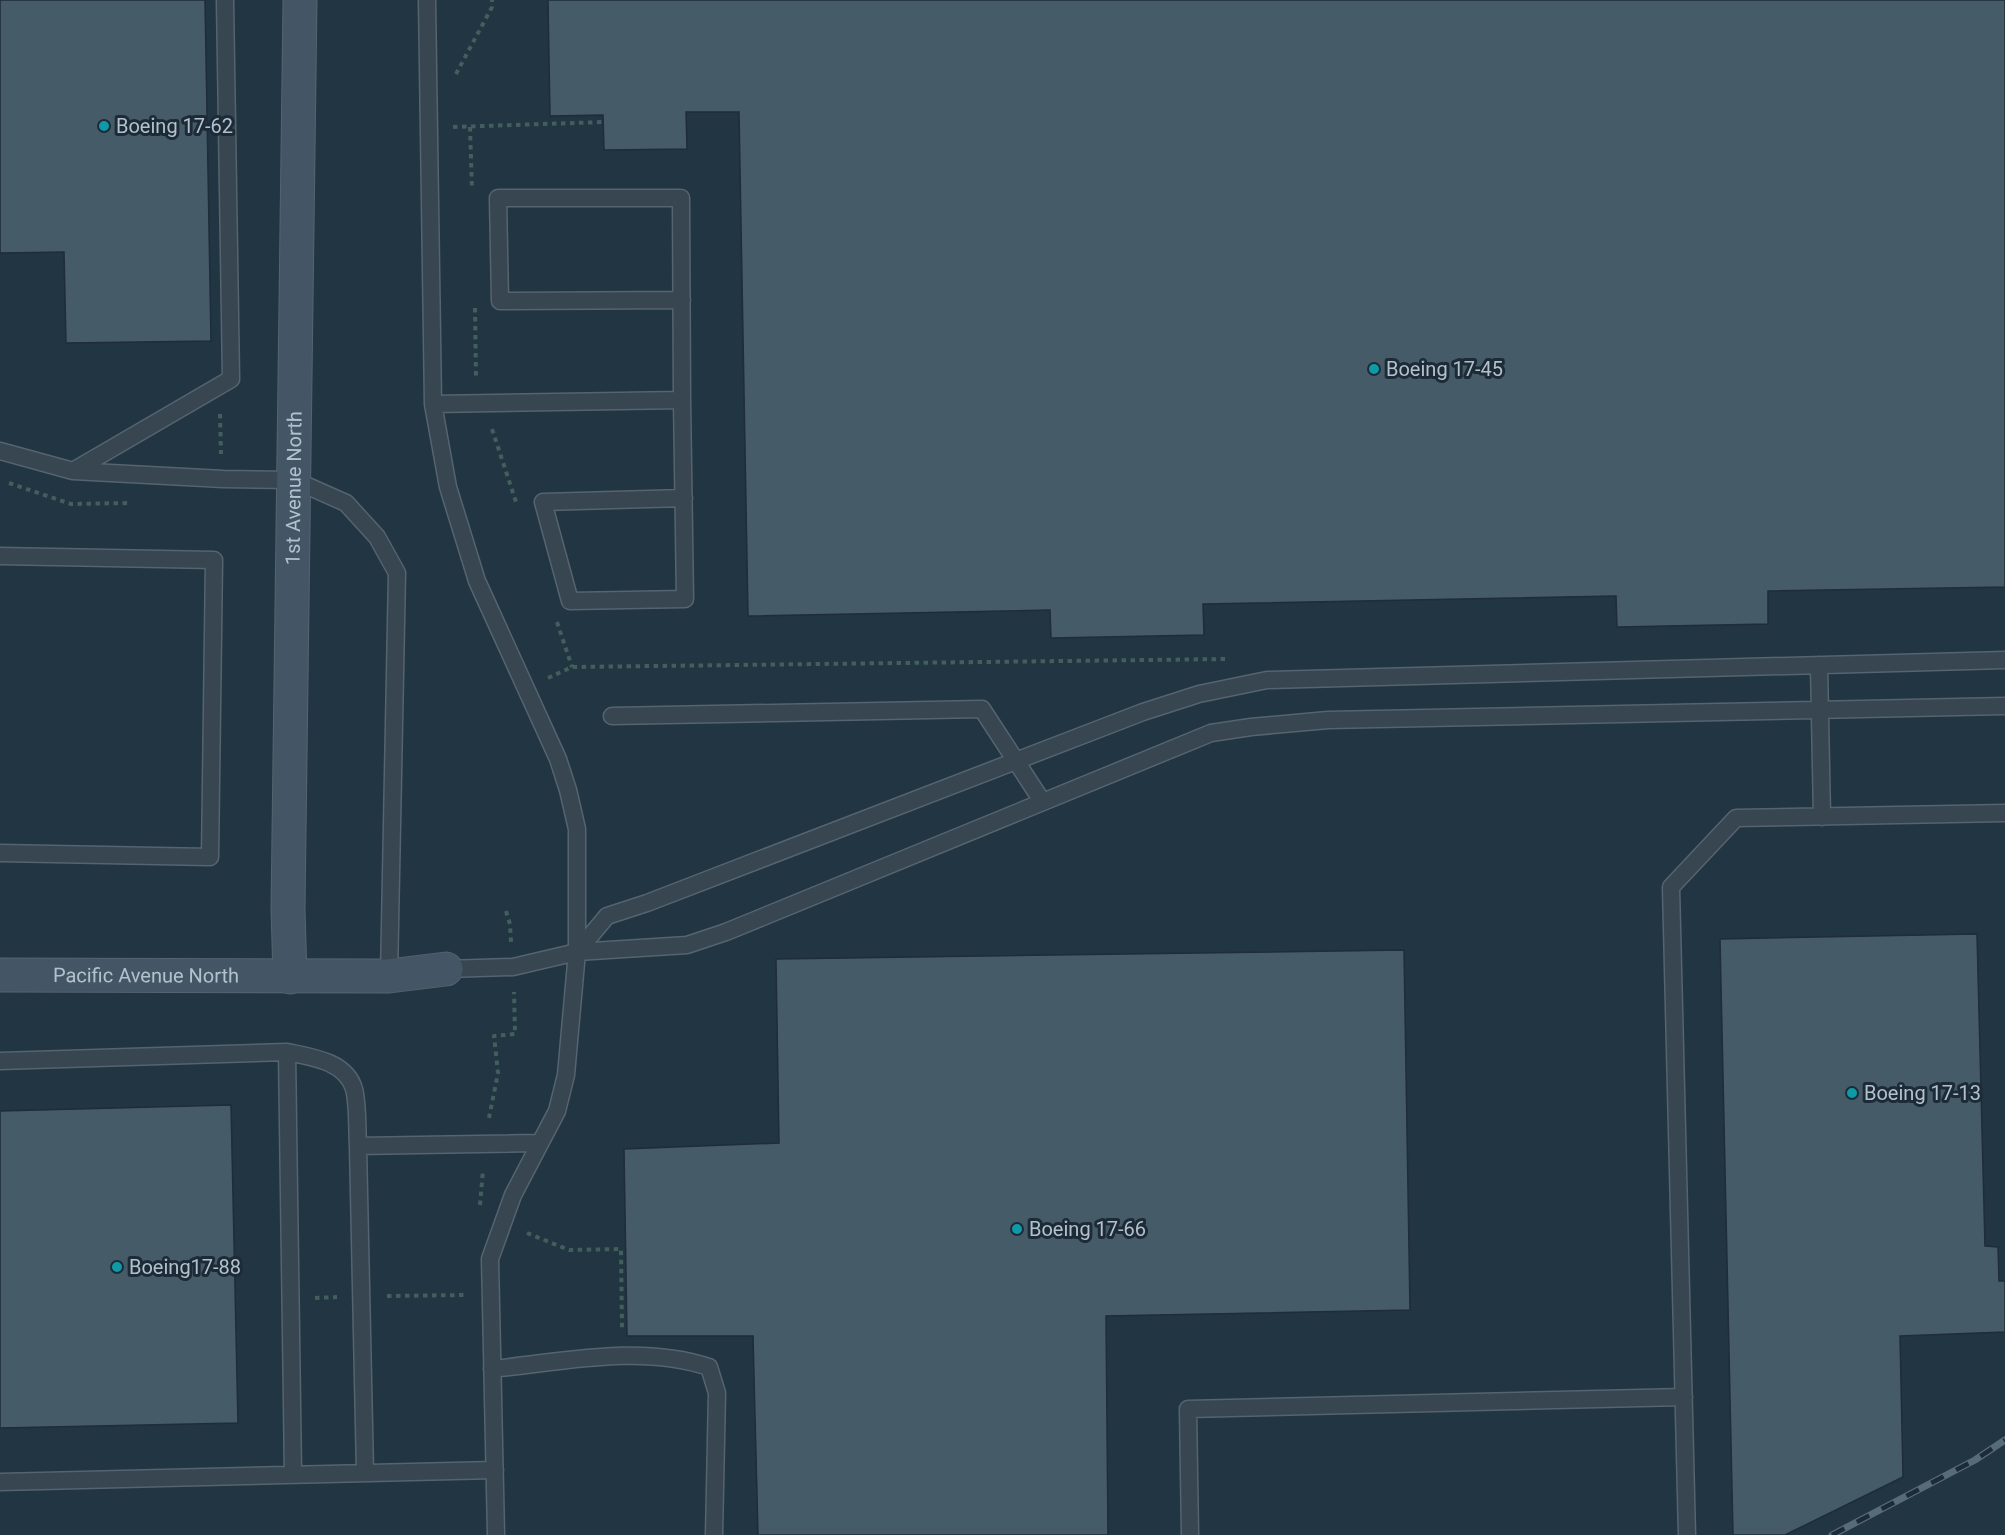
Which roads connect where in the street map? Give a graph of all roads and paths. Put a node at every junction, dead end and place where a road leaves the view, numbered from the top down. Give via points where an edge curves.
1 (225, 0) edge
2 (300, 0) edge
3 (427, 0) edge
4 (492, 0) edge
5 (456, 84) dead end
6 (456, 116) dead end
7 (604, 122) dead end
8 (456, 127) junction
9 (429, 128) junction
10 (682, 300) junction
11 (218, 387) junction
12 (682, 400) junction
13 (433, 404) junction
14 (0, 451) edge
15 (73, 471) junction
16 (0, 480) edge
17 (223, 480) junction
18 (294, 480) junction
19 (684, 498) junction
20 (142, 502) dead end
21 (0, 556) edge
22 (2005, 660) edge
23 (1819, 665) junction
24 (2005, 706) edge
25 (1820, 710) junction
26 (612, 716) dead end
27 (1017, 762) junction
28 (1042, 801) junction
29 (2005, 813) edge
30 (1822, 817) junction
31 (0, 853) edge
32 (577, 952) junction
33 (446, 969) joint
34 (0, 975) edge
35 (389, 976) junction
36 (290, 977) junction
37 (287, 1052) junction
38 (0, 1061) edge
39 (540, 1143) junction
40 (358, 1146) junction
41 (502, 1224) junction
42 (622, 1356) junction
43 (492, 1369) junction
44 (1684, 1397) junction
45 (495, 1470) junction
46 (293, 1473) junction
47 (365, 1473) junction
48 (0, 1482) edge
49 (496, 1535) edge
50 (714, 1535) edge
51 (1190, 1535) edge
52 (1687, 1535) edge

1 - 11 lane via 231,379
2 - 18 street, 1st Avenue North
3 - 9 lane
4 - 5 path via 492,7 456,73
6 - 8 path
7 - 8 path
8 - 9 path
9 - 13 lane
10 - 10 lane via 681,198 498,198 500,302
10 - 12 lane
11 - 15 lane
11 - 17 path
12 - 13 lane
12 - 19 lane
13 - 32 lane via 448,487 477,581 558,759 568,790 577,829
14 - 15 lane
15 - 17 lane
16 - 20 path via 71,504
17 - 18 lane
18 - 35 lane via 346,503 377,537 397,573
18 - 36 street, 1st Avenue North
19 - 19 lane via 685,599 570,601 543,502
21 - 31 lane via 214,560 210,857
22 - 23 lane
23 - 25 lane
23 - 27 lane via 1266,680 1143,712
24 - 25 lane
25 - 28 lane via 1328,720 1251,727 1211,733
25 - 30 lane
26 - 27 lane via 982,709
27 - 28 lane
27 - 32 lane via 607,915
28 - 32 lane via 687,945
29 - 30 lane
30 - 44 lane via 1736,818 1671,887
32 - 33 lane via 513,966
32 - 39 lane via 566,1076 557,1111
33 - 35 street, Pacific Avenue North
34 - 36 street, Pacific Avenue North
35 - 36 street, Pacific Avenue North
37 - 38 lane
37 - 40 lane via 322,1059 341,1070 354,1088
37 - 46 lane
39 - 40 lane
39 - 41 lane
40 - 47 lane
41 - 42 path via 569,1250 621,1249
41 - 43 lane via 490,1259
42 - 43 lane
42 - 50 lane via 687,1360 709,1367 717,1393
43 - 45 lane
44 - 51 lane via 1188,1409
44 - 52 lane
45 - 47 lane
45 - 49 lane
46 - 47 lane
46 - 48 lane

